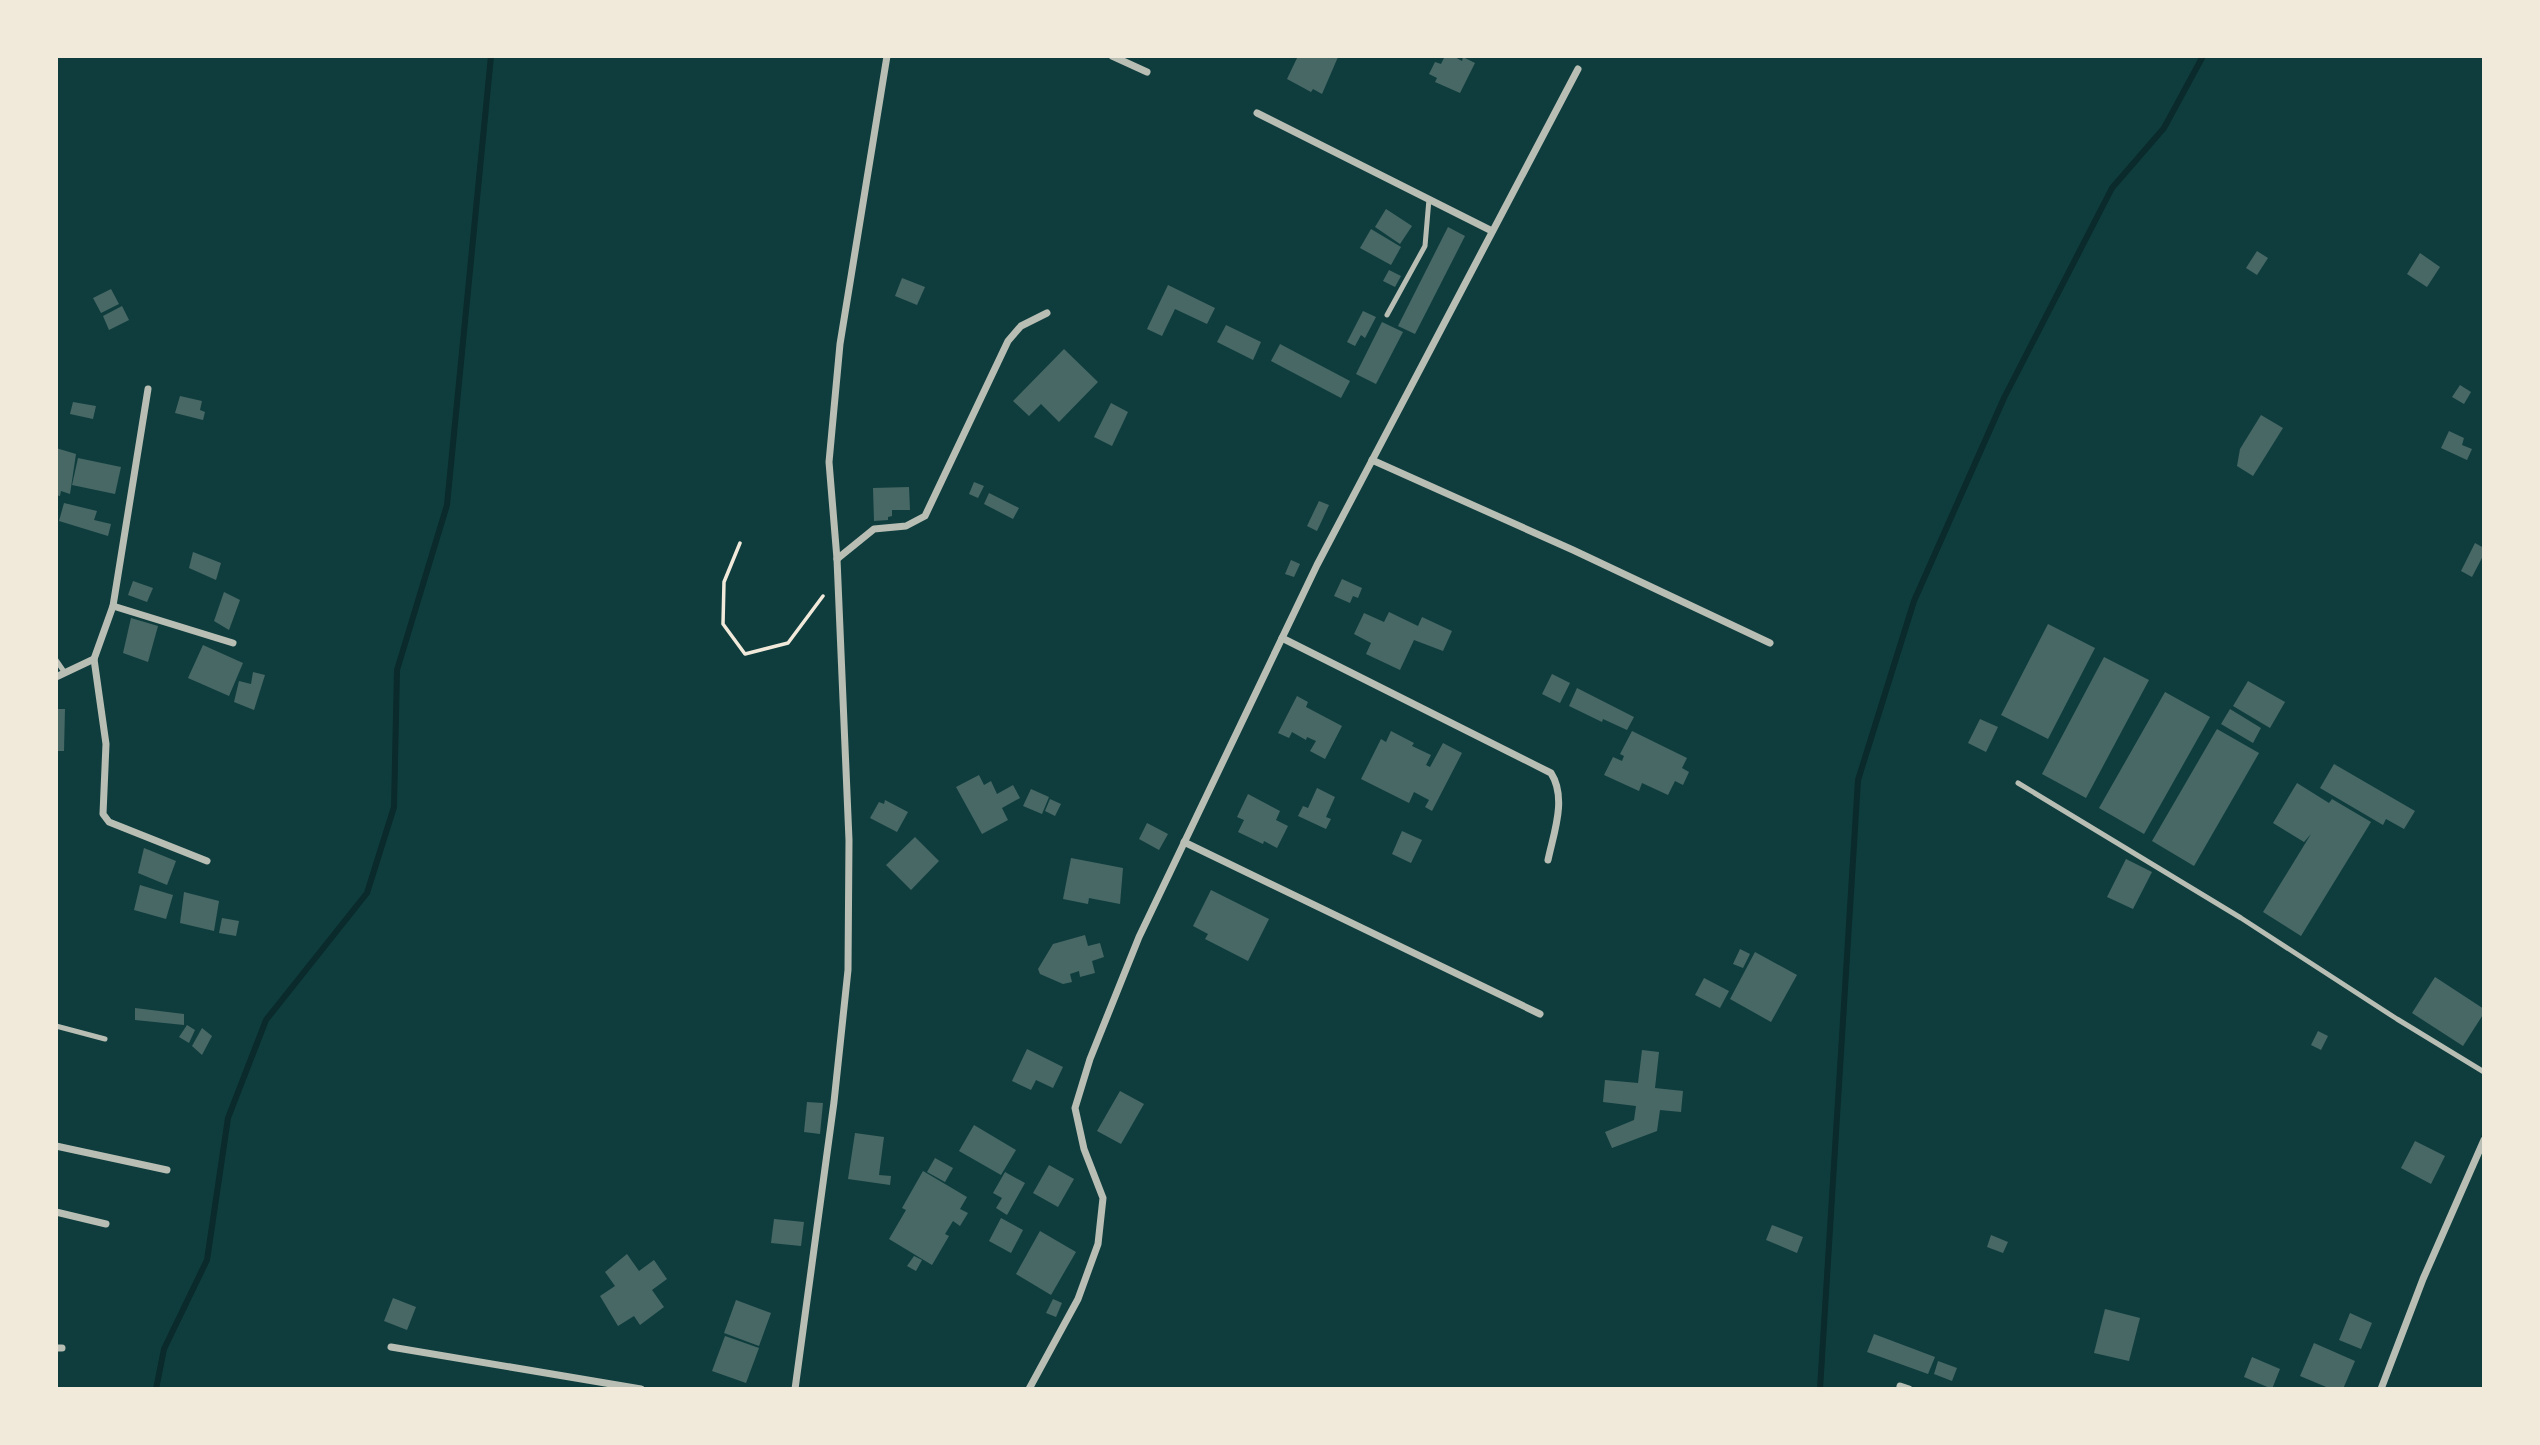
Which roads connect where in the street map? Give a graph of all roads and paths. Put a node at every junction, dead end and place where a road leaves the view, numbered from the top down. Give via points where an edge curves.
1 (887, 56) edge
2 (1112, 56) edge
3 (1578, 69) dead end
4 (1147, 72) dead end
5 (1257, 113) dead end
6 (1429, 198) junction
7 (1492, 231) junction
8 (1048, 313) dead end
9 (1387, 315) dead end
10 (148, 389) dead end
11 (1372, 460) junction
12 (740, 543) dead end
13 (837, 559) junction
14 (826, 589) dead end
15 (113, 606) junction
16 (1282, 638) junction
17 (233, 643) dead end
18 (1770, 643) dead end
19 (94, 659) junction
20 (56, 660) edge
21 (65, 673) junction
22 (56, 677) edge
23 (2018, 783) dead end
24 (1184, 842) junction
25 (1548, 860) dead end
26 (207, 862) dead end
27 (1540, 1014) dead end
28 (56, 1026) edge
29 (105, 1038) dead end
30 (2484, 1072) edge
31 (2484, 1140) edge
32 (56, 1146) edge
33 (167, 1170) dead end
34 (56, 1212) edge
35 (106, 1224) dead end
36 (391, 1347) dead end
37 (1900, 1385) dead end
38 (641, 1389) edge
39 (795, 1389) edge
40 (1029, 1389) edge
41 (1909, 1389) edge
42 (2381, 1389) edge

1 - 13 street via 840,344 830,462
2 - 4 street
3 - 7 street
5 - 6 street
6 - 7 street
6 - 9 lane via 1425,246
7 - 11 street
8 - 13 street via 1021,326 1008,341 925,516 906,526 874,529
10 - 15 street
11 - 16 street
11 - 18 street
12 - 14 path via 724,582 723,624 745,654 788,643
13 - 39 street via 849,840 848,970
15 - 17 street
15 - 19 street
16 - 24 street
16 - 25 street via 1550,773 1560,796
19 - 21 street
19 - 26 street via 106,744 103,814 109,822
20 - 21 lane
21 - 22 street
23 - 30 lane
24 - 27 street
24 - 40 street via 1139,937 1075,1108 1084,1149 1103,1198 1098,1244 1078,1299
28 - 29 lane
31 - 42 street
32 - 33 street
34 - 35 street
36 - 38 street
37 - 41 street

